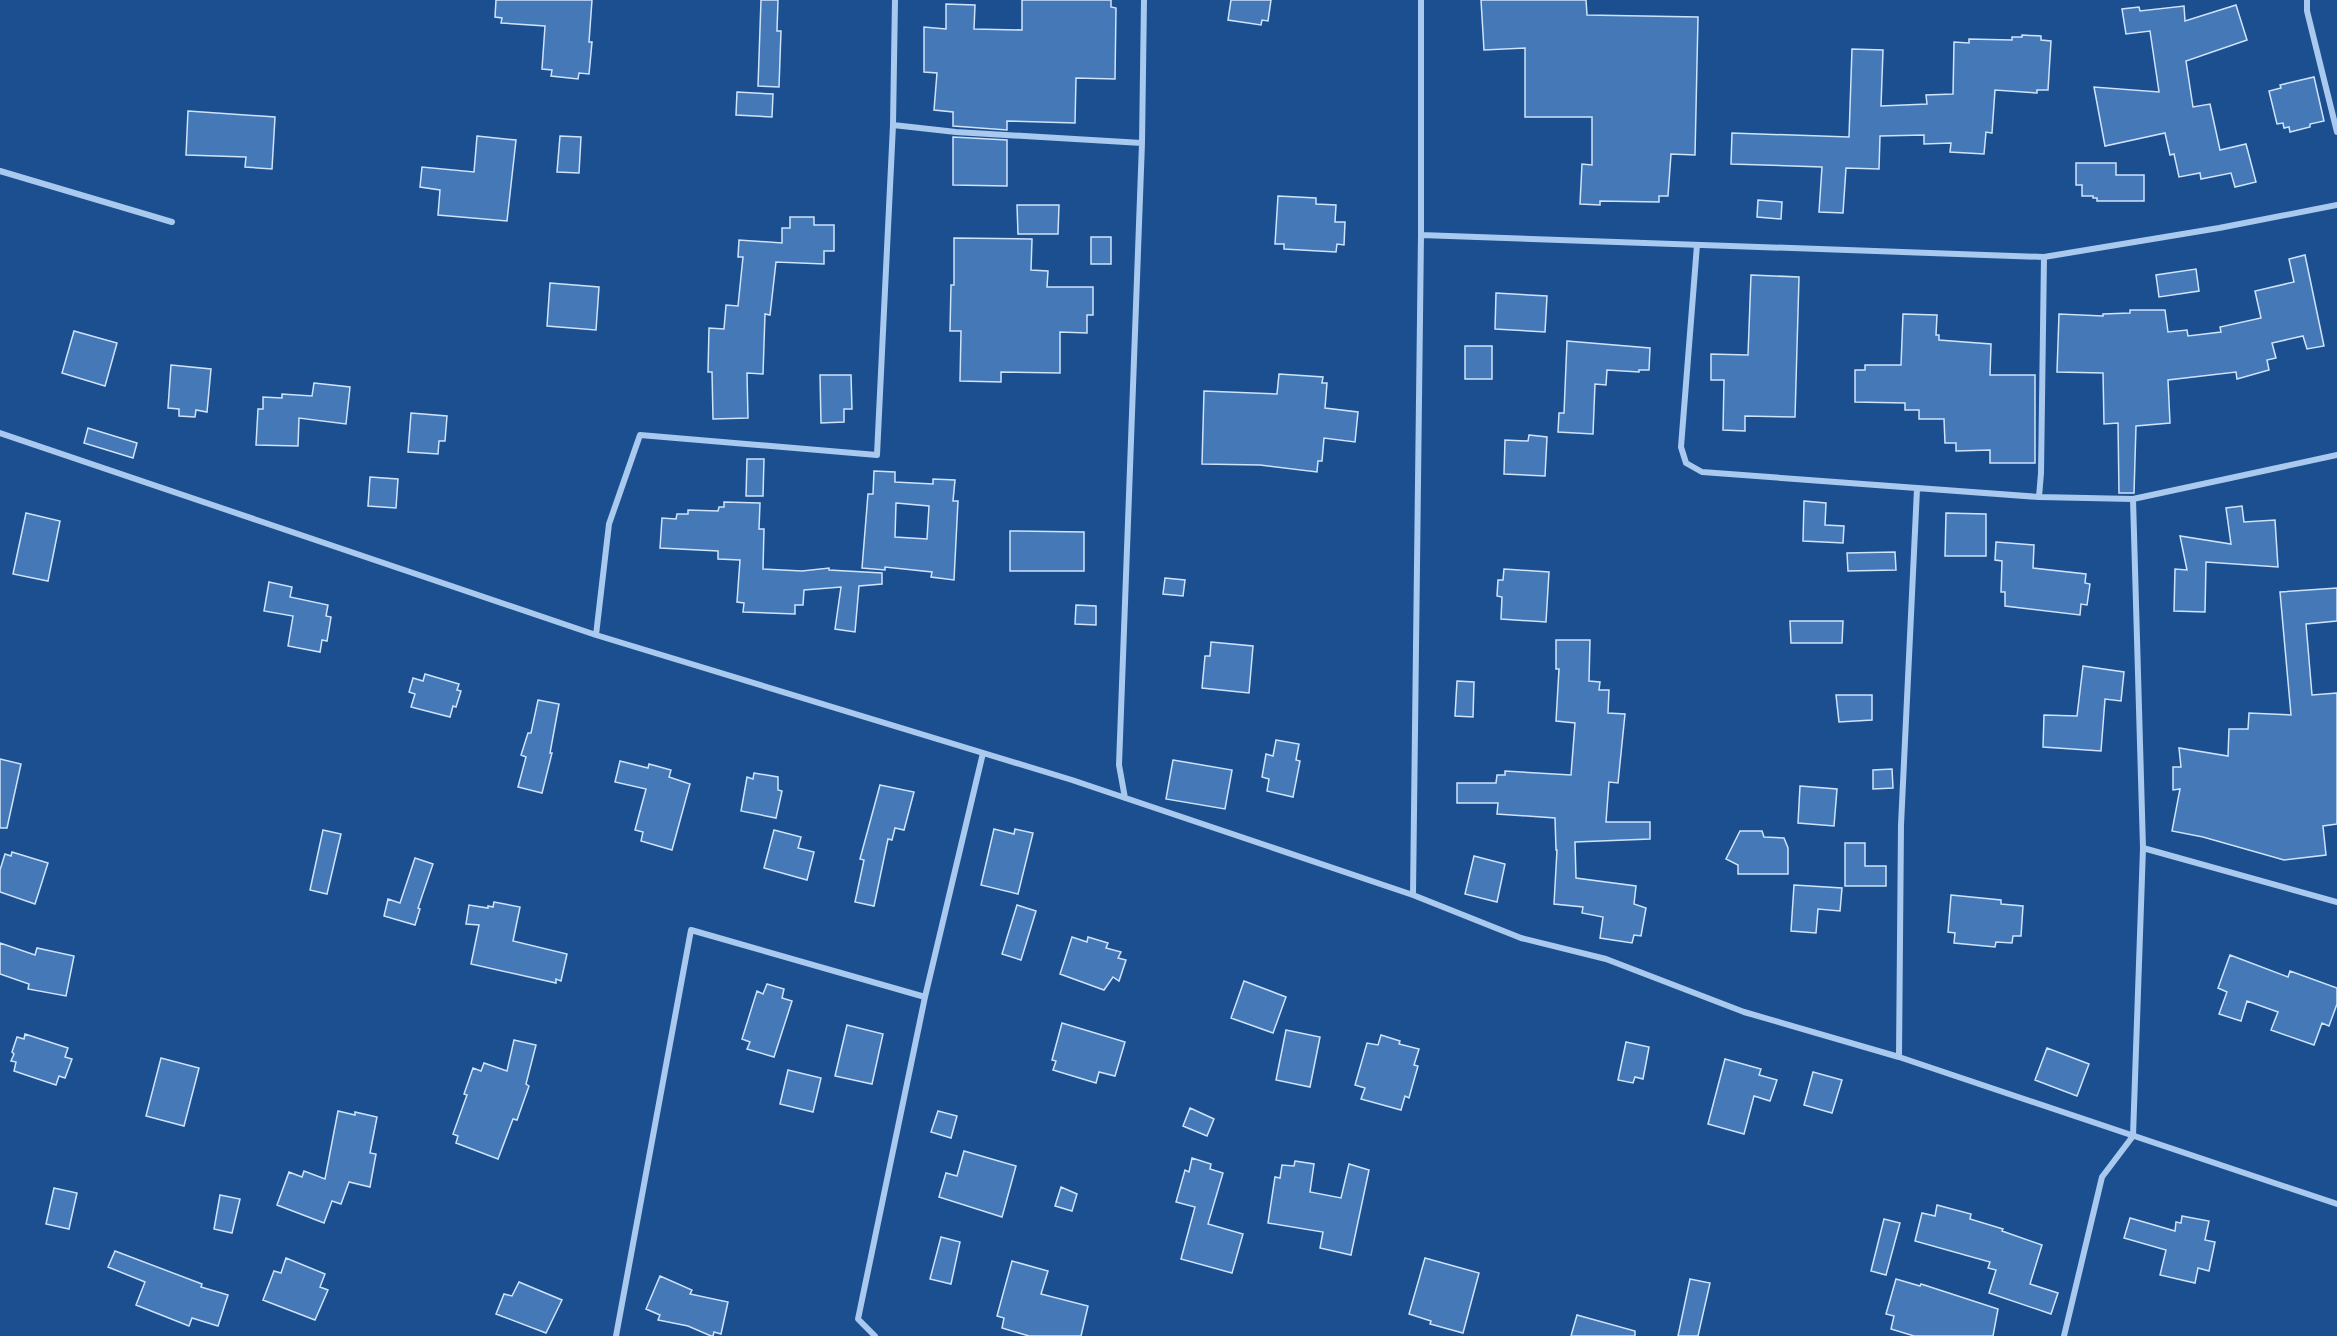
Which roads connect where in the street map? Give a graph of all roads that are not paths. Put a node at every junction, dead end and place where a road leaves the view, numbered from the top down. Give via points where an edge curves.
1 (895, 0) edge
2 (1144, 0) edge
3 (1421, 0) edge
4 (2307, 0) edge
5 (893, 125) junction
6 (2337, 132) edge
7 (1142, 143) junction
8 (0, 171) edge
9 (2337, 205) edge
10 (172, 222) dead end
11 (1421, 235) junction
12 (1697, 245) junction
13 (2044, 258) junction
14 (0, 433) edge
15 (2337, 455) edge
16 (1917, 489) junction
17 (2039, 497) junction
18 (2133, 499) junction
19 (596, 635) junction
20 (983, 753) junction
21 (1125, 798) junction
22 (2143, 848) junction
23 (1413, 895) junction
24 (2337, 902) edge
25 (926, 997) junction
26 (1899, 1057) junction
27 (2133, 1136) junction
28 (2337, 1204) edge
29 (616, 1336) edge
30 (875, 1336) edge
31 (2064, 1336) edge

1 - 5 street
2 - 7 street
3 - 11 street
4 - 6 street
5 - 7 street
5 - 19 street via 877,455 640,435 609,524
7 - 21 street via 1119,765
8 - 10 street
9 - 13 street
11 - 12 street
11 - 23 street
12 - 13 street
12 - 16 street via 1681,447 1686,463 1702,472
13 - 17 street
14 - 19 street
15 - 18 street
16 - 17 street
16 - 26 street via 1901,825
17 - 18 street
18 - 22 street
19 - 20 street
20 - 21 street
20 - 25 street
21 - 23 street
22 - 24 street
22 - 27 street
23 - 26 street via 1521,938 1606,959 1744,1012
25 - 29 street via 691,930
25 - 30 street via 858,1319
26 - 27 street
27 - 28 street
27 - 31 street via 2102,1177

